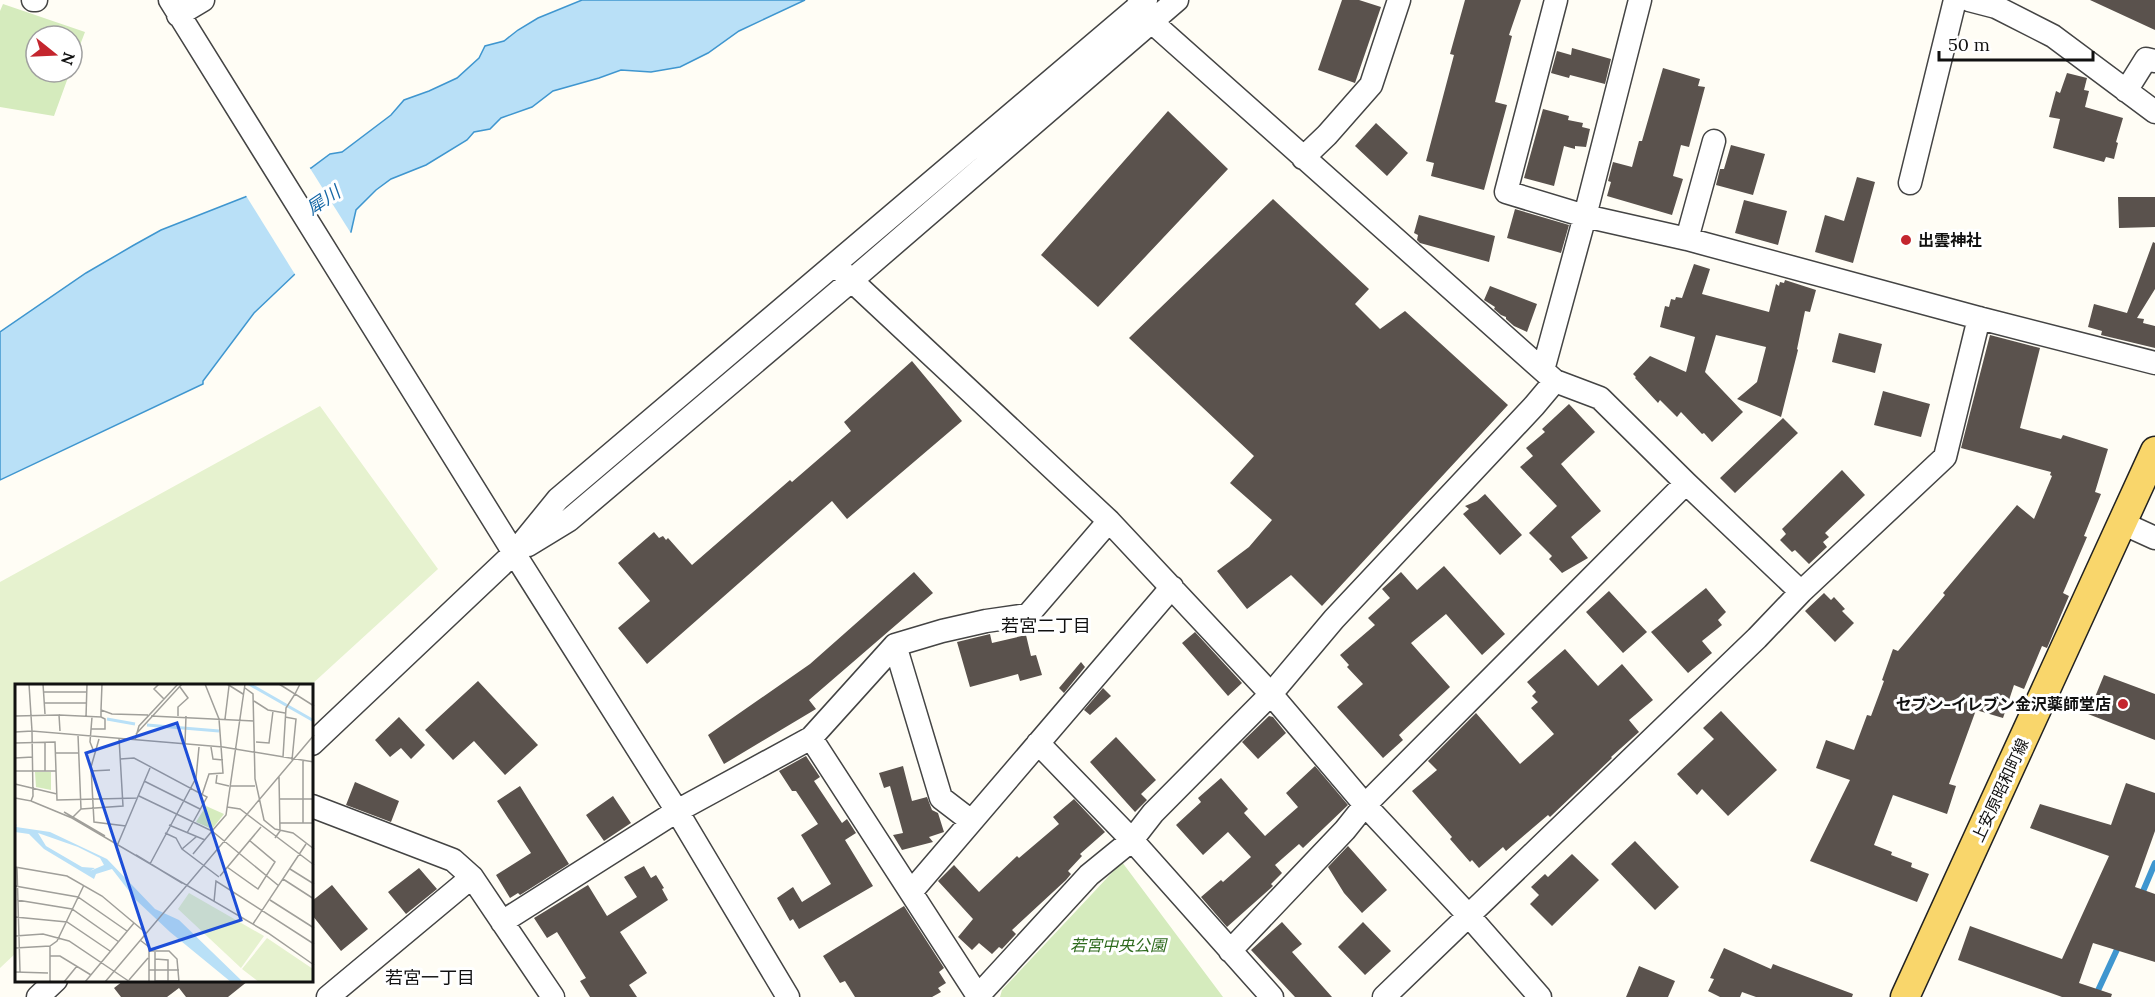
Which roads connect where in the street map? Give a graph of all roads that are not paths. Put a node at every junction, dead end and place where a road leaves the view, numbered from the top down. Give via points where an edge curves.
1 (203, 0) edge
2 (1177, 0) edge
3 (1399, 0) edge
4 (1556, 0) edge
5 (1640, 0) edge
6 (1955, 0) edge
7 (1969, 0) edge
8 (174, 7) edge
9 (1144, 10) edge
10 (2155, 61) edge
11 (2126, 91) junction
12 (2155, 112) edge
13 (1714, 141) dead end
14 (1303, 158) junction
15 (1910, 183) dead end
16 (1586, 216) junction
17 (1687, 239) junction
18 (835, 265) junction
19 (851, 281) junction
20 (1979, 318) junction
21 (2155, 363) edge
22 (1549, 376) junction
23 (2155, 451) edge
24 (1686, 483) junction
25 (1109, 521) junction
26 (2122, 523) junction
27 (2155, 538) edge
28 (514, 553) junction
29 (1172, 587) junction
30 (1801, 592) junction
31 (895, 645) junction
32 (1271, 694) junction
33 (811, 738) junction
34 (314, 742) edge
35 (1038, 743) junction
36 (1365, 805) junction
37 (314, 807) edge
38 (677, 811) junction
39 (971, 821) junction
40 (1132, 840) junction
41 (472, 877) junction
42 (911, 892) junction
43 (1469, 916) junction
44 (502, 922) junction
45 (1230, 951) junction
46 (55, 982) edge
47 (38, 997) edge
48 (328, 997) edge
49 (553, 997) edge
50 (788, 997) edge
51 (977, 997) edge
52 (1272, 997) edge
53 (1384, 997) edge
54 (1540, 997) edge
55 (1905, 997) edge

1 - 8 street
2 - 9 street
3 - 14 street via 1371,86
4 - 16 street via 1506,192
5 - 16 street
6 - 15 street
7 - 11 street via 1996,8 2053,36
8 - 28 street
9 - 14 street
9 - 18 street
9 - 19 street
10 - 11 street via 2146,59
11 - 12 street
13 - 17 street
14 - 22 street
16 - 17 street
16 - 22 street
17 - 20 street
18 - 19 street
18 - 28 street via 558,499
19 - 25 street
19 - 28 street via 569,520
20 - 21 street
20 - 30 street via 1945,457
22 - 24 street via 1600,398
22 - 32 street via 1534,406 1334,619
23 - 26 main road, 上安原昭和町線
24 - 30 street
24 - 36 street
25 - 29 street
25 - 31 street via 1028,615 986,621
26 - 27 street
26 - 55 main road, 上安原昭和町線
28 - 34 street
28 - 38 street
29 - 32 street
29 - 35 street
30 - 43 street
31 - 33 street
31 - 39 street via 941,798
32 - 36 street
32 - 40 street via 1153,813
33 - 38 street
33 - 42 street
35 - 39 street
35 - 40 street
36 - 43 street
36 - 45 street
37 - 41 street via 453,860
38 - 44 street
38 - 50 street
39 - 42 street
40 - 45 street
40 - 51 street via 1089,875
41 - 44 street
41 - 48 street
42 - 51 street
43 - 53 street
43 - 54 street
44 - 49 street
45 - 52 street
46 - 47 street

